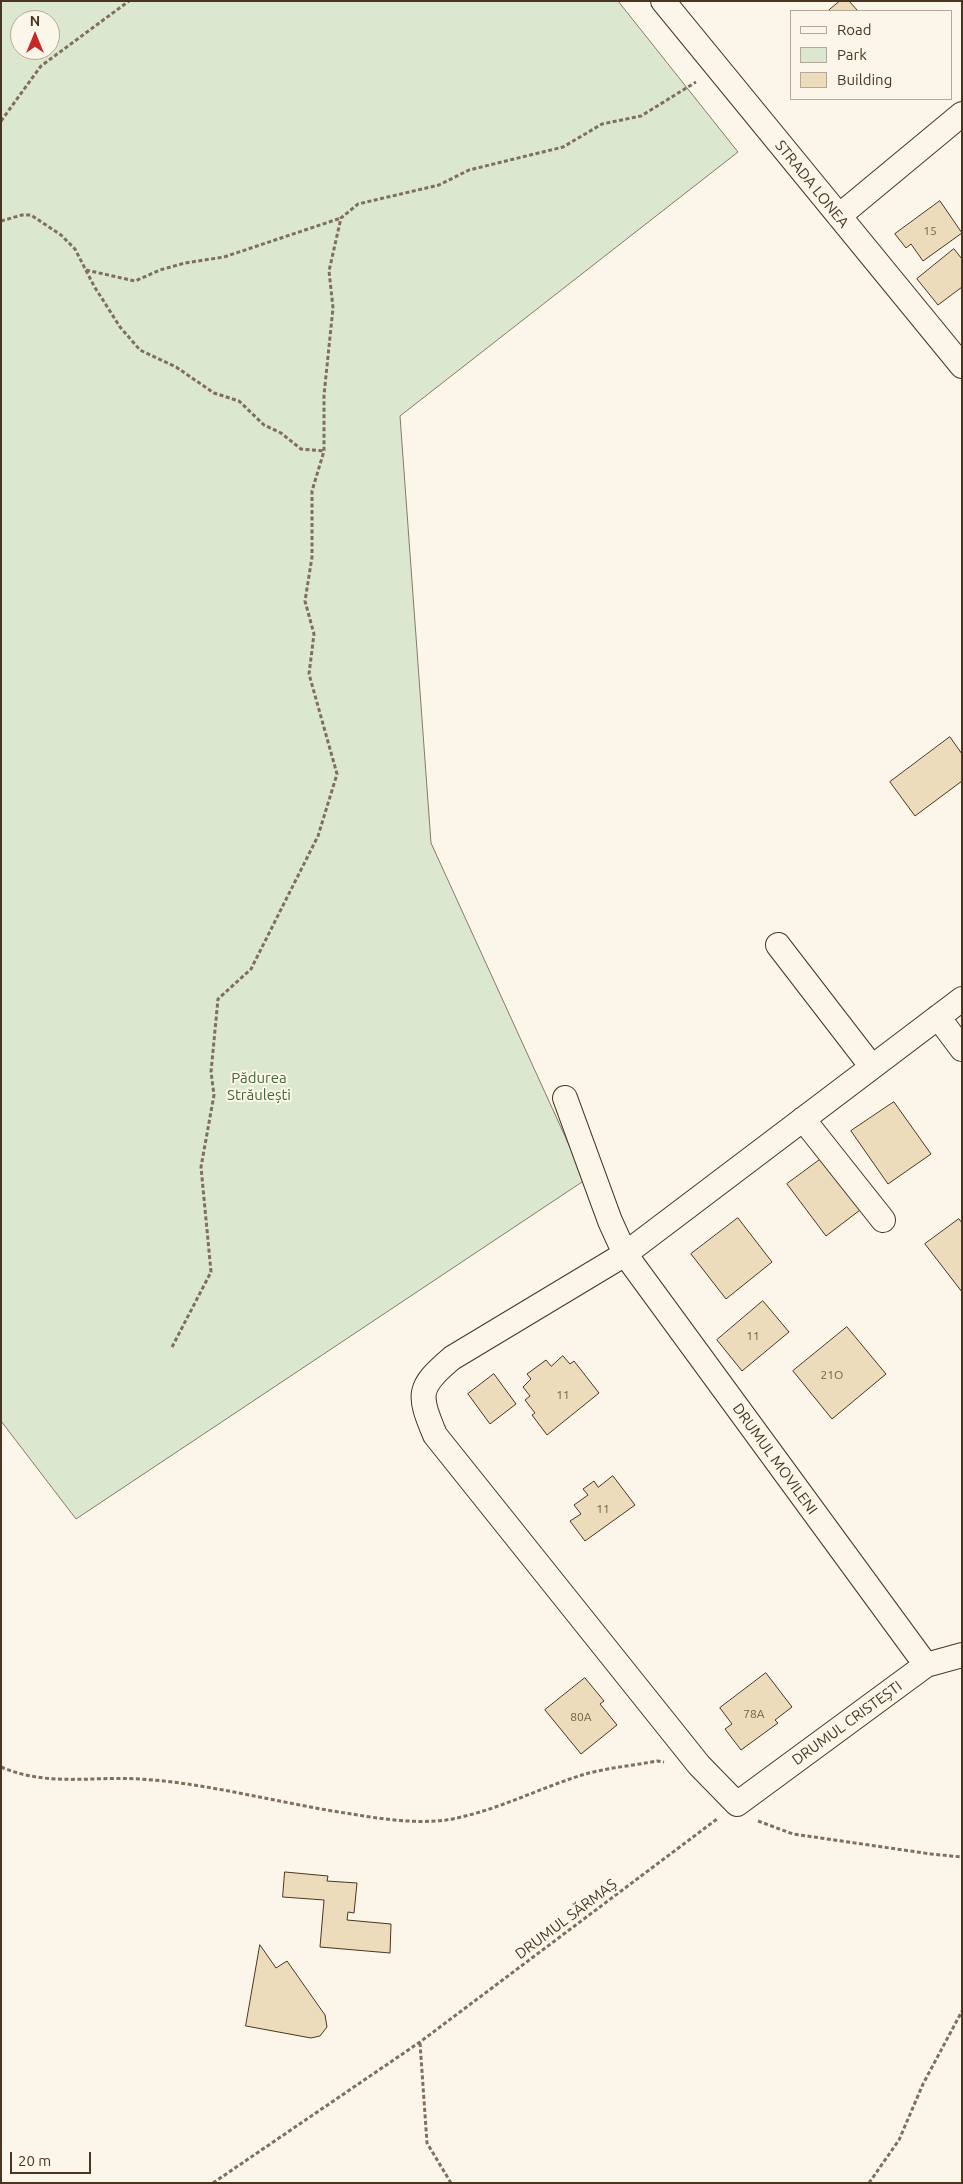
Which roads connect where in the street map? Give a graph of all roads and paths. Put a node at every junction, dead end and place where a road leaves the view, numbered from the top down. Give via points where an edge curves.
1 (128, 1) edge
2 (663, 1) edge
3 (718, 68) junction
4 (962, 114) edge
5 (1, 121) edge
6 (839, 216) junction
7 (341, 218) junction
8 (1, 221) edge
9 (86, 270) junction
10 (962, 366) edge
11 (324, 451) junction
12 (778, 945) dead end
13 (962, 999) edge
14 (938, 1017) junction
15 (962, 1049) edge
16 (872, 1067) junction
17 (566, 1098) dead end
18 (803, 1119) junction
19 (883, 1220) dead end
20 (625, 1254) junction
21 (172, 1347) dead end
22 (962, 1654) edge
23 (926, 1665) junction
24 (699, 1766) junction
25 (1, 1767) edge
26 (737, 1804) junction
27 (962, 1857) edge
28 (962, 2011) edge
29 (420, 2042) junction
30 (213, 2183) edge
31 (451, 2183) edge
32 (869, 2183) edge

1 - 5 path via 41,66
2 - 3 street, STRADA LONEA
3 - 6 street, STRADA LONEA
3 - 7 path via 641,116 602,124 563,148 469,170 439,185 358,204
4 - 6 street
6 - 10 street, STRADA LONEA
7 - 9 path via 224,257 185,263 135,280
7 - 11 path via 329,272 333,308 324,395
8 - 9 path via 31,215 61,235 75,249
9 - 11 path via 120,327 140,350 176,367 214,393 240,400 264,425 281,432 301,449
11 - 21 path via 312,491 312,557 305,601 314,634 308,674 337,774 318,836 251,969 218,999 211,1072 214,1095 201,1167 211,1272
12 - 16 street
13 - 14 street
14 - 15 street
14 - 16 street
16 - 18 street
17 - 20 street, DRUMUL MOVILENI
18 - 19 street
18 - 20 street
20 - 23 street, DRUMUL MOVILENI
20 - 24 street via 452,1358 431,1376 423,1391 425,1411 435,1435
22 - 23 street, DRUMUL CRISTEȘTI
23 - 26 street, DRUMUL CRISTEȘTI
24 - 25 path via 657,1761 581,1775 498,1806 446,1820 390,1820 139,1778 54,1780 20,1775
24 - 26 street
26 - 27 path via 761,1823 793,1834
26 - 29 path, DRUMUL SĂRMAȘ
28 - 32 path via 923,2084 899,2140
29 - 30 path, DRUMUL SĂRMAȘ
29 - 31 path via 427,2144

